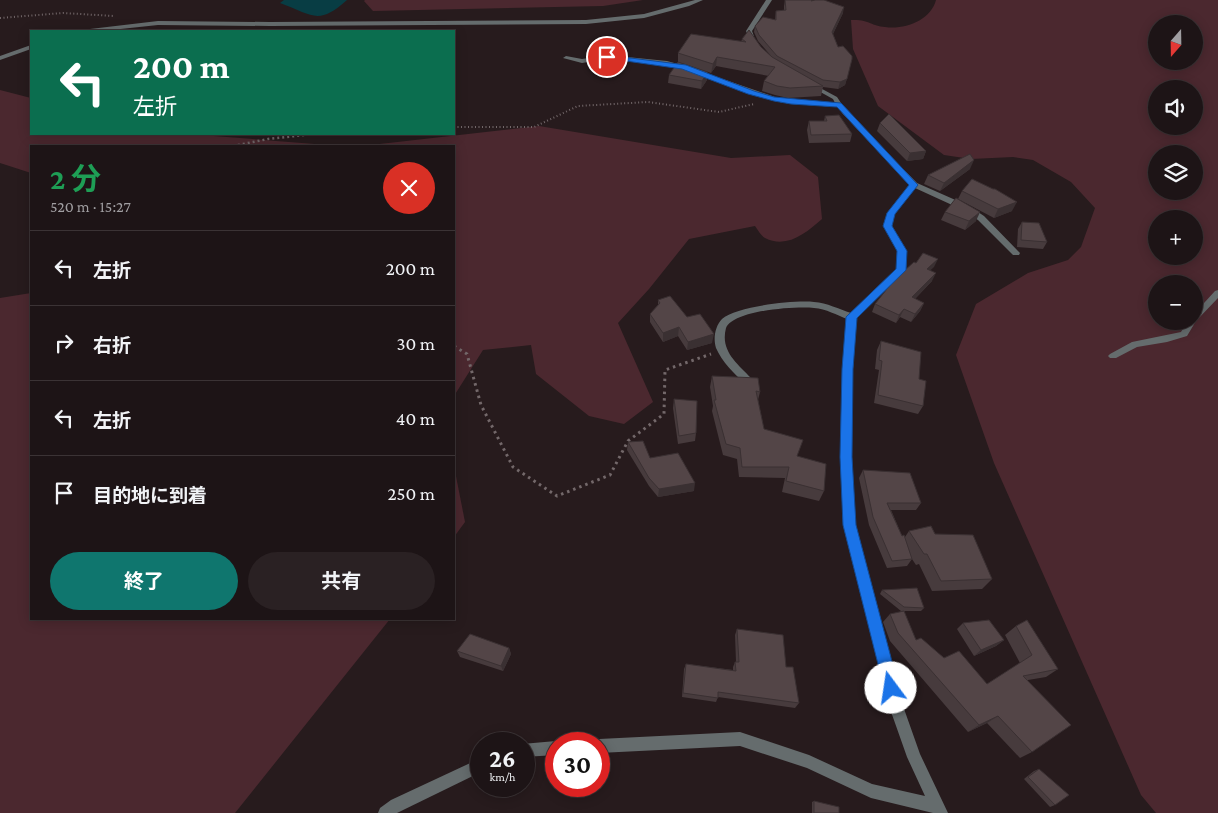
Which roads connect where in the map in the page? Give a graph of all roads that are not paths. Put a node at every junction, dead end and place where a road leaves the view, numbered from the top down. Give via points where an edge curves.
1 (700, 0) edge
2 (770, 0) edge
3 (98, 30) edge
4 (30, 48) edge
5 (758, 48) edge
6 (0, 58) edge
7 (566, 58) dead end
8 (799, 79) edge
9 (839, 105) junction
10 (914, 185) junction
11 (1016, 253) dead end
12 (1218, 294) edge
13 (1203, 310) edge
14 (852, 317) junction
15 (1187, 330) edge
16 (1112, 356) dead end
17 (748, 381) edge
18 (610, 745) edge
19 (470, 770) edge
20 (938, 809) edge
21 (385, 813) edge

1 - 3 street via 644,16 586,22 158,23
2 - 5 street via 749,32
4 - 6 street
7 - 9 street via 582,61 607,57 667,63 774,99
8 - 9 street via 834,98
9 - 10 street
10 - 11 street via 981,218
10 - 14 street via 891,213 888,226 902,251 901,270
12 - 13 street
14 - 17 street via 814,306 768,307 724,321 720,333 722,350
14 - 20 street via 846,457 850,525 896,706
15 - 16 street via 1184,334 1167,339 1135,344
18 - 20 street via 740,739 809,762 871,791
19 - 21 street via 396,804

